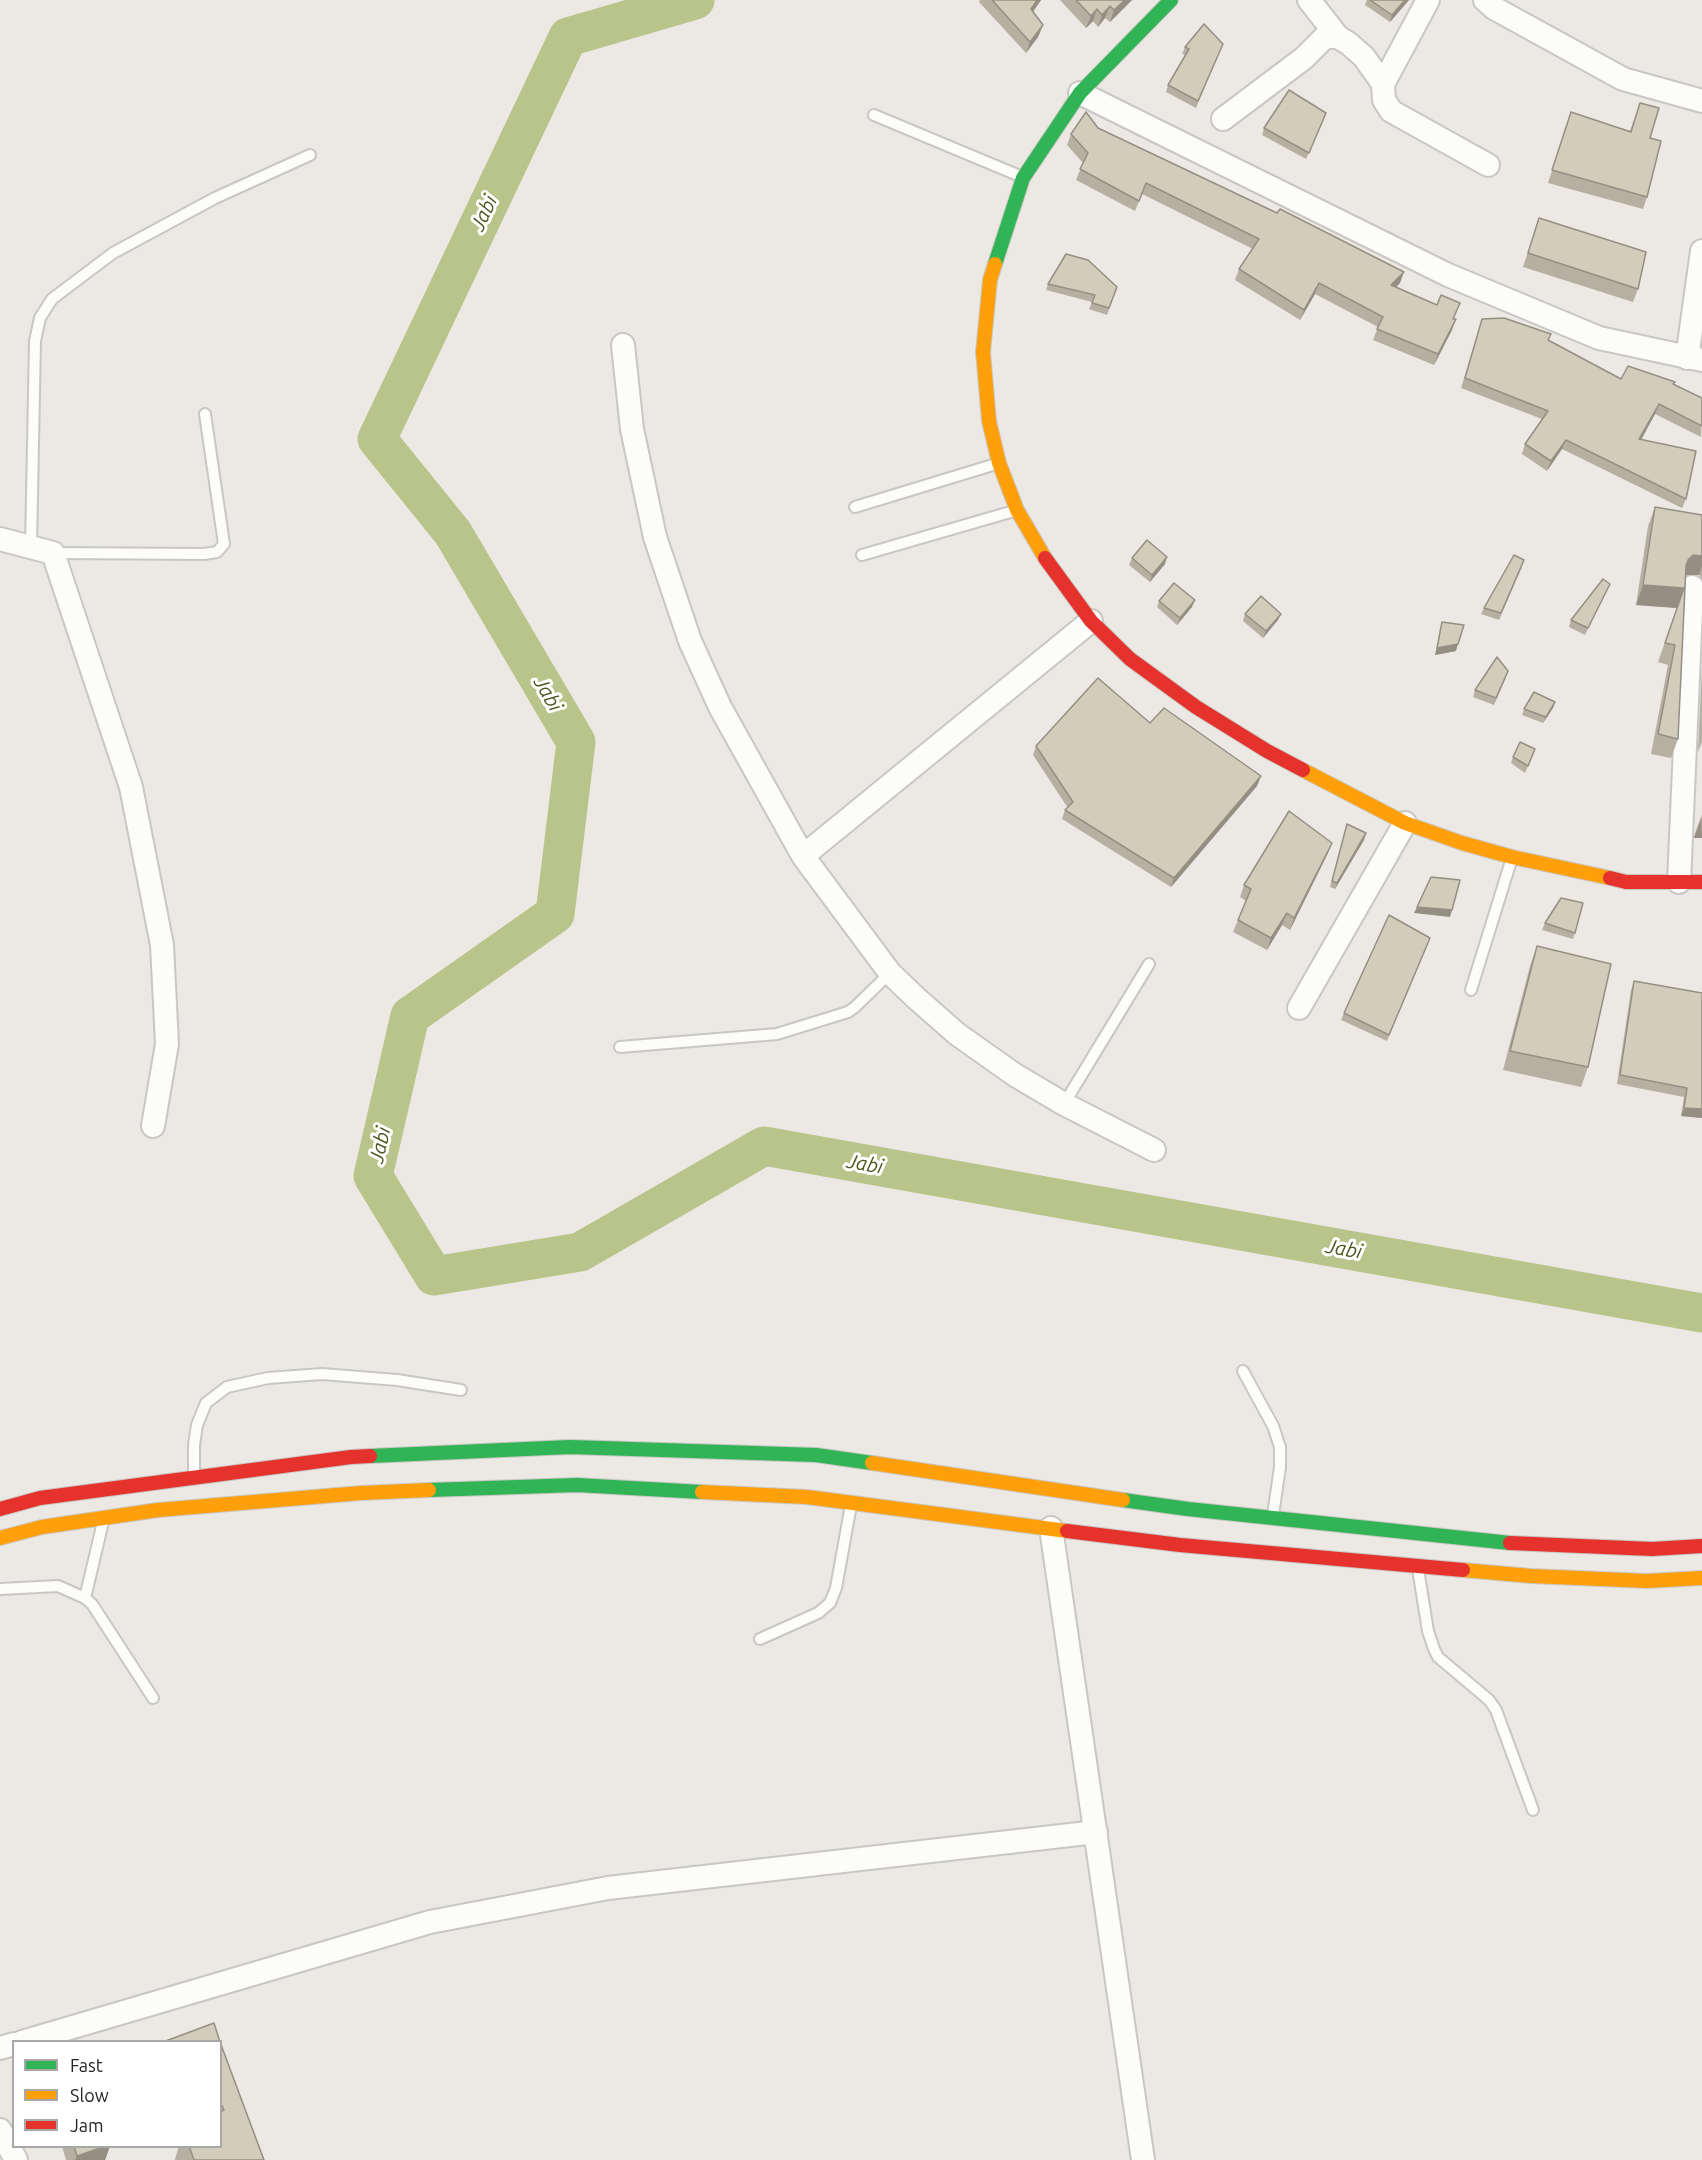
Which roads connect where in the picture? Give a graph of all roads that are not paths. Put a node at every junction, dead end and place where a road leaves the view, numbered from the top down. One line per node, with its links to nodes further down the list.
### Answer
1 (1171, 0): 7 (main road)
2 (1309, 0): 5 (street)
3 (1428, 0): 6 (street)
4 (1485, 0): 8 (street)
5 (1338, 37): 6 (street); 10 (street)
6 (1383, 84): 12 (street)
7 (1080, 93): 13 (main road); 16 (street)
8 (1702, 101)
9 (874, 114): 13 (lane)
10 (1223, 119)
11 (310, 155): 22 (lane)
12 (1488, 165)
13 (1023, 178): 18 (main road)
14 (1702, 251): 16 (street)
15 (624, 345): 28 (street)
16 (1695, 359)
17 (205, 414): 23 (lane)
18 (999, 463): 19 (lane); 20 (main road)
19 (855, 507)
20 (1017, 510): 24 (lane); 26 (main road)
21 (0, 539): 22 (street)
22 (31, 548): 23 (street)
23 (53, 553): 38 (street)
24 (862, 555)
25 (1692, 587): 30 (street)
26 (1091, 621): 27 (main road); 28 (street)
27 (1405, 823): 29 (main road); 35 (street)
28 (803, 856): 33 (street)
29 (1512, 857): 30 (main road); 34 (lane)
30 (1678, 882): 31 (main road)
31 (1702, 882)
32 (1149, 964): 37 (lane)
33 (890, 972): 36 (lane); 37 (street)
34 (1471, 990)
35 (1299, 1008)
36 (620, 1047)
37 (1064, 1104): 39 (street)
38 (153, 1126)
39 (1154, 1150)
40 (1243, 1371): 46 (lane)
41 (460, 1390): 42 (lane)
42 (194, 1478): 44 (main road); 46 (main road)
43 (851, 1503): 44 (main road); 47 (main road); 54 (lane)
44 (111, 1506): 45 (main road); 48 (main road); 53 (lane)
45 (0, 1509)
46 (1273, 1518): 49 (main road)
47 (1051, 1528): 50 (main road); 57 (street)
48 (0, 1539)
49 (1702, 1546)
50 (1417, 1566): 51 (main road); 56 (lane)
51 (1702, 1578)
52 (0, 1589): 53 (lane)
53 (85, 1598): 55 (lane)
54 (760, 1639)
55 (153, 1698)
56 (1533, 1810)
57 (1096, 1832): 58 (street); 61 (street)
58 (29, 2040)
59 (0, 2130): 60 (street)
60 (16, 2160)
61 (1143, 2160)

